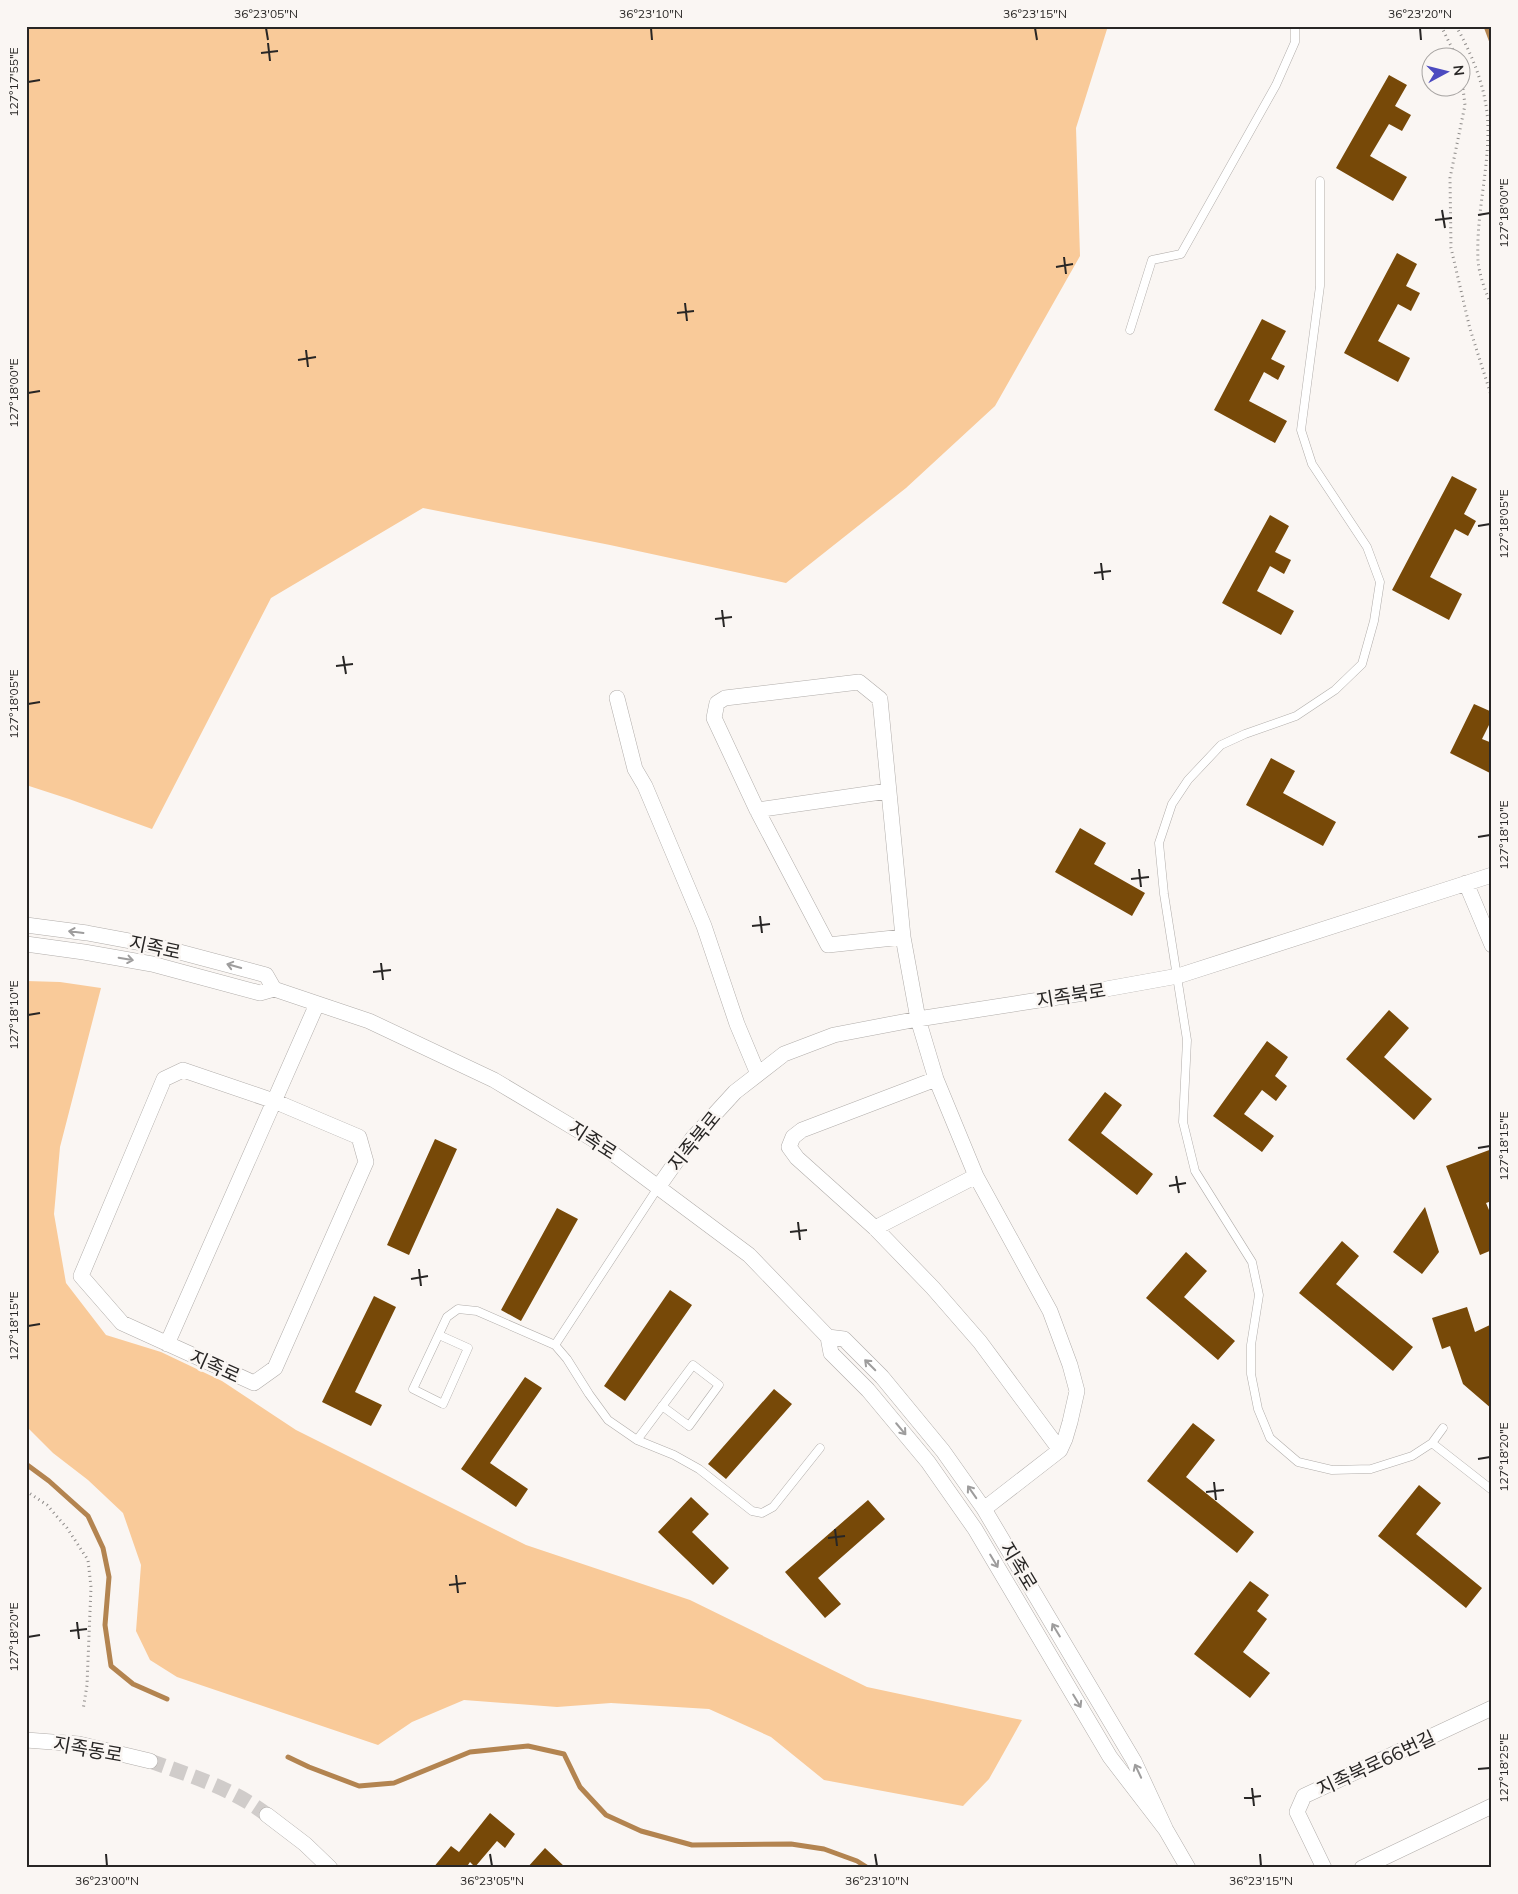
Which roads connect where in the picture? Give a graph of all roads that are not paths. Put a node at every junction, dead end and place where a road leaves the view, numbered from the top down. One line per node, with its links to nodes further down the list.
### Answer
1 (1295, 26): 3 (lane)
2 (1320, 181): 13 (lane)
3 (1130, 330)
4 (616, 698): 17 (street)
5 (888, 791): 6 (street); 6 (street); 10 (street)
6 (757, 810): 10 (street)
7 (1492, 875): 8 (street, 지족북로)
8 (1466, 883): 12 (street); 13 (street, 지족북로)
9 (26, 925): 14 (street, 지족로, one-way to 9)
10 (903, 937): 16 (street)
11 (26, 944): 14 (street, 지족로, one-way to 14)
12 (1492, 945)
13 (1178, 976): 16 (street, 지족북로); 30 (lane)
14 (274, 989): 15 (street, 지족로)
15 (317, 1004): 19 (street, 지족로); 21 (street, 지족로)
16 (918, 1019): 17 (street, 지족북로); 18 (street)
17 (758, 1074): 21 (street, 지족북로)
18 (936, 1079): 20 (street); 22 (street)
19 (274, 1101): 25 (street, 지족로); 25 (street, 지족로); 25 (street, 지족로)
20 (976, 1176): 22 (street); 32 (street)
21 (659, 1186): 24 (street, 지족로); 26 (lane)
22 (875, 1228): 32 (street)
23 (439, 1335): 23 (lane); 26 (lane)
24 (828, 1337): 34 (street, 지족로, one-way to 24); 40 (street, 지족로, one-way to 40)
25 (167, 1344)
26 (555, 1345): 29 (lane)
27 (662, 1406): 27 (lane); 29 (lane)
28 (1443, 1428): 30 (lane)
29 (637, 1440): 31 (lane)
30 (1432, 1443): 33 (lane)
31 (820, 1448)
32 (1060, 1450): 34 (street)
33 (1492, 1490)
34 (984, 1509): 40 (street, 지족로, one-way to 34)
35 (1492, 1708): 43 (street, 지족북로66번길)
36 (26, 1740): 37 (street, 지족동로)
37 (150, 1761)
38 (1492, 1806): 44 (street)
39 (267, 1815): 41 (street)
40 (1166, 1830): 42 (street, 지족로)
41 (330, 1868)
42 (1188, 1868)
43 (1324, 1868)
44 (1362, 1868)

